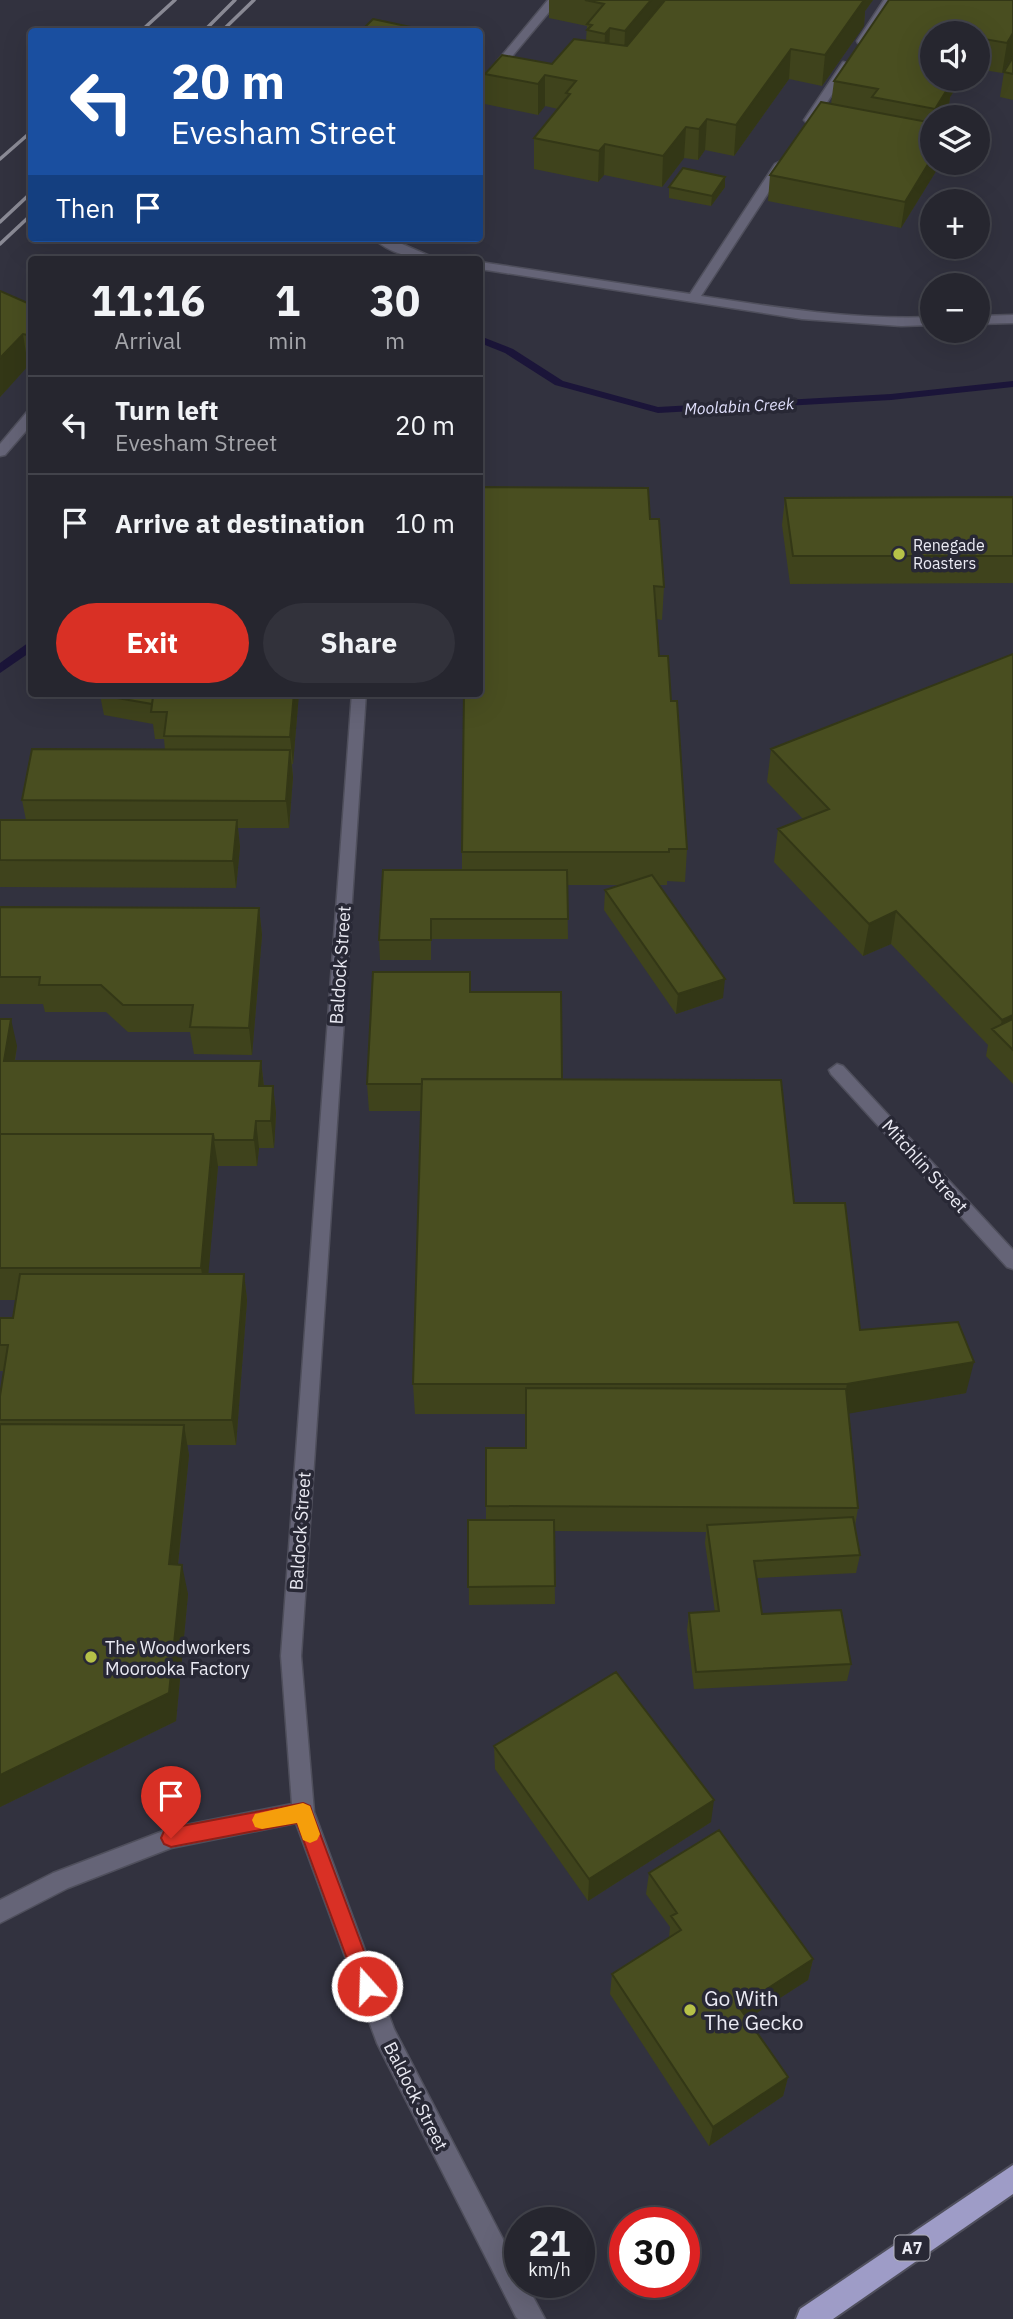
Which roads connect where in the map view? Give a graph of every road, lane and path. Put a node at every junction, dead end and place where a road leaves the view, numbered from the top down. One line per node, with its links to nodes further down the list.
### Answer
1 (554, 0): 5 (street)
2 (889, 0): 3 (street)
3 (859, 46)
4 (851, 57): 6 (street)
5 (483, 85)
6 (806, 126)
7 (791, 149): 11 (street)
8 (386, 242): 9 (street)
9 (421, 256)
10 (483, 266): 11 (street)
11 (693, 299): 14 (street)
12 (1013, 319): 13 (street)
13 (990, 320)
14 (920, 321)
15 (28, 420): 16 (street)
16 (0, 452)
17 (359, 697): 20 (street, Baldock Street)
18 (837, 1070): 19 (street, Mitchlin Street)
19 (1013, 1262)
20 (303, 1812): 21 (street); 23 (street, Baldock Street)
21 (0, 1912)
22 (1013, 2178): 24 (highway, A7)
23 (533, 2319)
24 (810, 2319)

